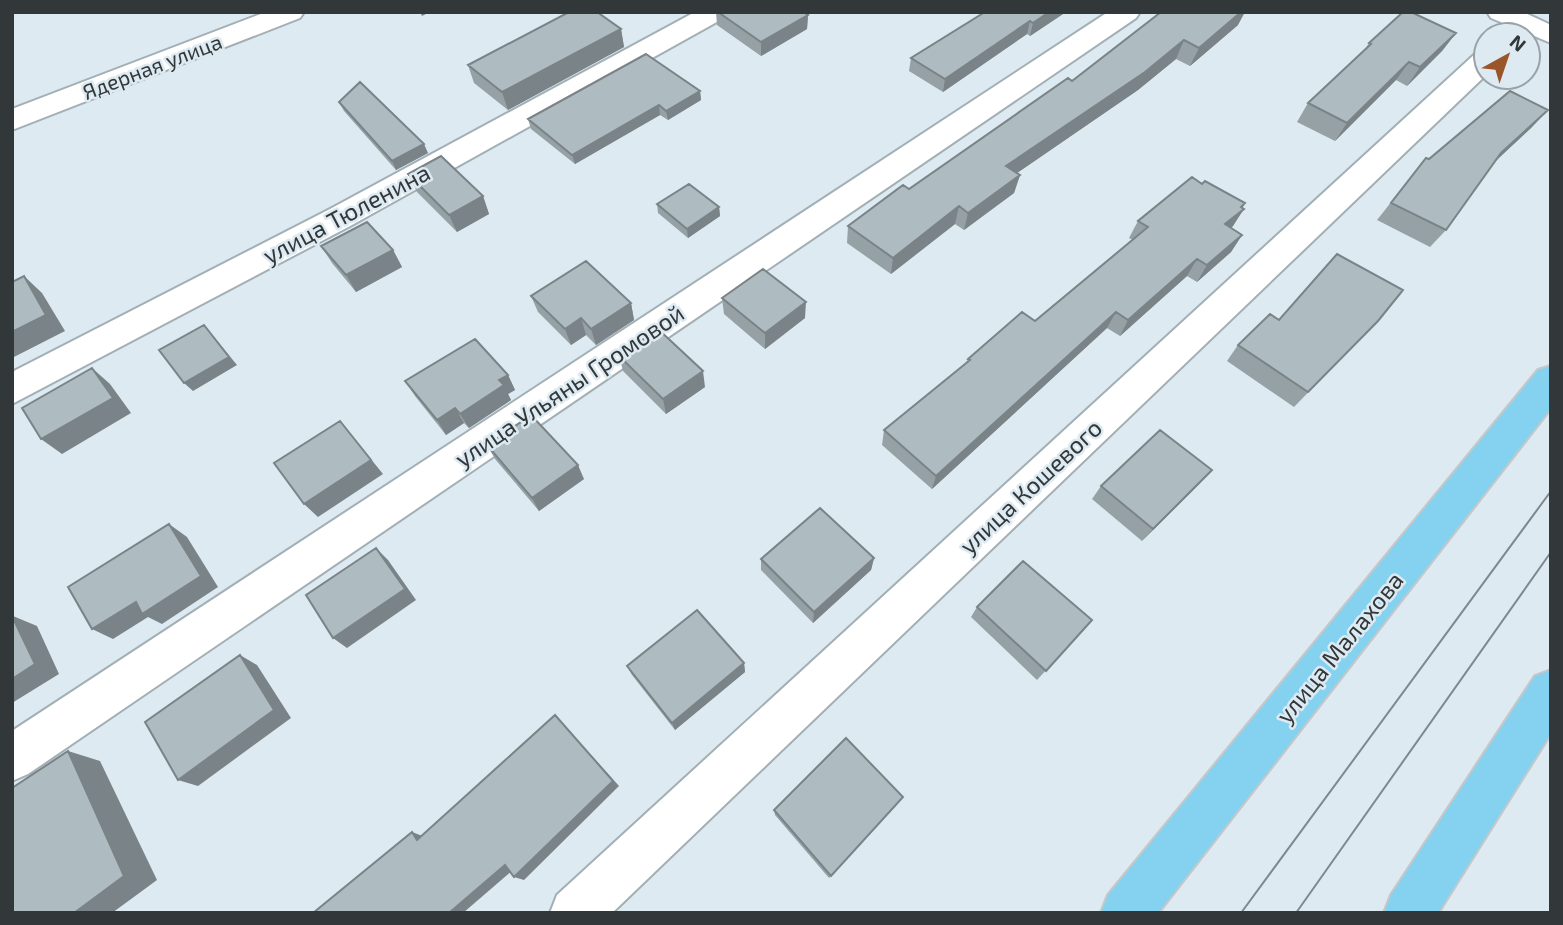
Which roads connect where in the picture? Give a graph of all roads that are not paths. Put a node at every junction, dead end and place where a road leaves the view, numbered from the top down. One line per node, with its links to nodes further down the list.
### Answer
1 (292, 12): 5 (street, Ядерная улица)
2 (715, 12): 7 (street, улица Тюленина)
3 (1126, 12): 9 (street, улица Ульяны Громовой)
4 (1472, 72): 10 (street, улица Кошевого)
5 (12, 120)
6 (1551, 381): 11 (main road, улица Малахова)
7 (12, 390)
8 (1551, 692): 12 (main road)
9 (12, 758)
10 (575, 913)
11 (1126, 913)
12 (1409, 913)

